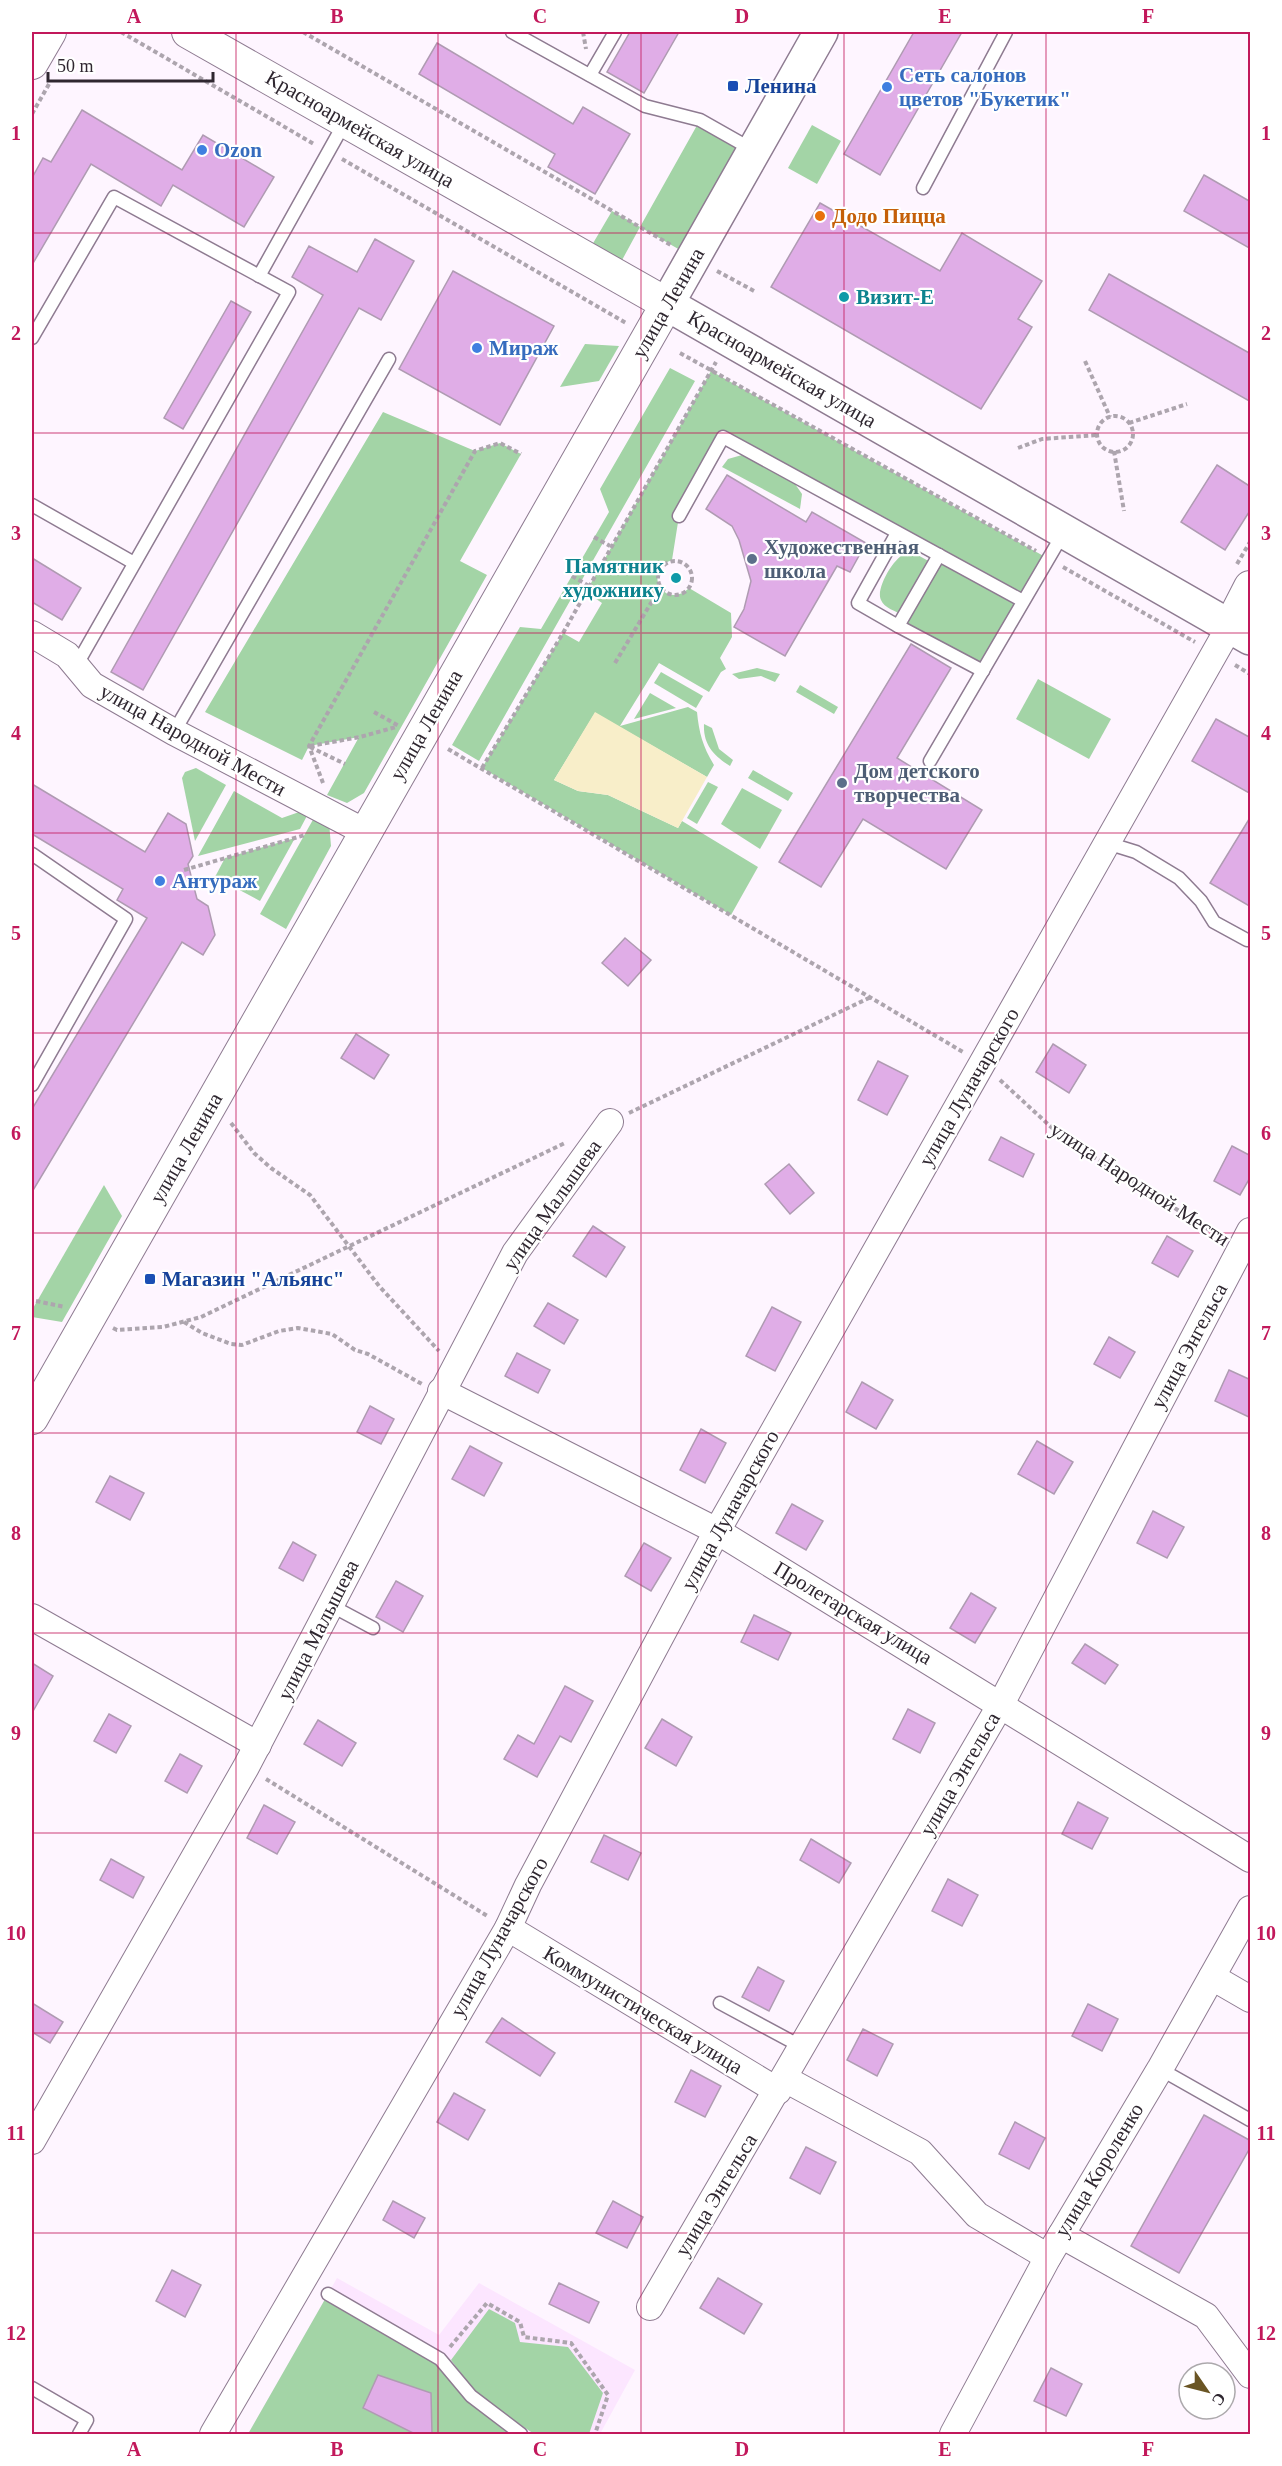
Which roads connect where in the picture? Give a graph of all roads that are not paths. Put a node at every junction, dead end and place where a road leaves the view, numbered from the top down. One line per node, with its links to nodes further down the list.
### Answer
1 (50, 32): 7 (street)
2 (188, 32): 9 (street, Красноармейская улица)
3 (512, 32): 8 (lane)
4 (615, 32): 8 (lane)
5 (822, 32): 10 (main road, улица Ленина)
6 (1006, 32): 11 (lane)
7 (32, 63)
8 (590, 75): 10 (lane)
9 (345, 121): 12 (lane); 13 (street, Красноармейская улица)
10 (754, 150): 13 (main road, улица Ленина)
11 (923, 188)
12 (260, 276): 14 (lane); 21 (lane)
13 (668, 304): 19 (main road, Красноармейская улица); 31 (street, улица Ленина)
14 (32, 338)
15 (389, 359): 29 (lane)
16 (32, 505): 21 (lane)
17 (680, 516): 18 (lane)
18 (897, 533): 20 (lane); 24 (lane)
19 (1057, 545): 23 (lane); 26 (main road, Красноармейская улица)
20 (939, 555): 23 (lane); 24 (lane)
21 (134, 563): 27 (lane)
22 (1241, 580): 26 (street, улица Луначарского)
23 (1023, 602): 28 (lane)
24 (898, 626): 28 (lane)
25 (32, 634): 27 (street, улица Народной Мести)
26 (1232, 639): 32 (street, улица Луначарского)
27 (76, 666): 29 (street, улица Народной Мести)
28 (983, 671): 30 (lane)
29 (174, 732): 31 (street, улица Народной Мести)
30 (930, 761)
31 (365, 832): 39 (street, улица Ленина)
32 (1107, 843): 34 (lane); 40 (street, улица Луначарского)
33 (32, 855): 35 (lane)
34 (1247, 940)
35 (32, 1085)
36 (610, 1122): 38 (street, улица Малышева)
37 (1245, 1241): 44 (street, улица Энгельса)
38 (441, 1391): 40 (street, Пролетарская улица); 41 (street, улица Малышева)
39 (33, 1411)
40 (717, 1531): 44 (street, Пролетарская улица); 48 (street, улица Луначарского)
41 (330, 1605): 43 (lane); 45 (street, улица Малышева)
42 (32, 1617): 45 (street)
43 (373, 1628)
44 (1001, 1704): 46 (street, Пролетарская улица); 52 (street, улица Энгельса)
45 (252, 1756): 56 (street, улица Малышева)
46 (1251, 1859)
47 (1251, 1909): 49 (street, улица Короленко)
48 (508, 1928): 54 (street, Коммунистическая улица); 64 (street, улица Луначарского)
49 (1212, 1977): 50 (street); 53 (street, улица Короленко)
50 (1251, 1999)
51 (720, 2003): 52 (lane)
52 (802, 2047): 54 (street, улица Энгельса)
53 (1160, 2069): 55 (lane); 57 (street, улица Короленко)
54 (781, 2085): 58 (street, Коммунистическая улица); 60 (street, улица Энгельса)
55 (1251, 2120)
56 (32, 2141)
57 (1061, 2235): 58 (street, улица Короленко); 61 (street)
58 (1048, 2257): 66 (street, улица Короленко)
59 (328, 2294): 65 (lane)
60 (651, 2307)
61 (1251, 2375)
62 (32, 2388): 63 (lane)
63 (79, 2434)
64 (213, 2434)
65 (521, 2434)
66 (953, 2434)

